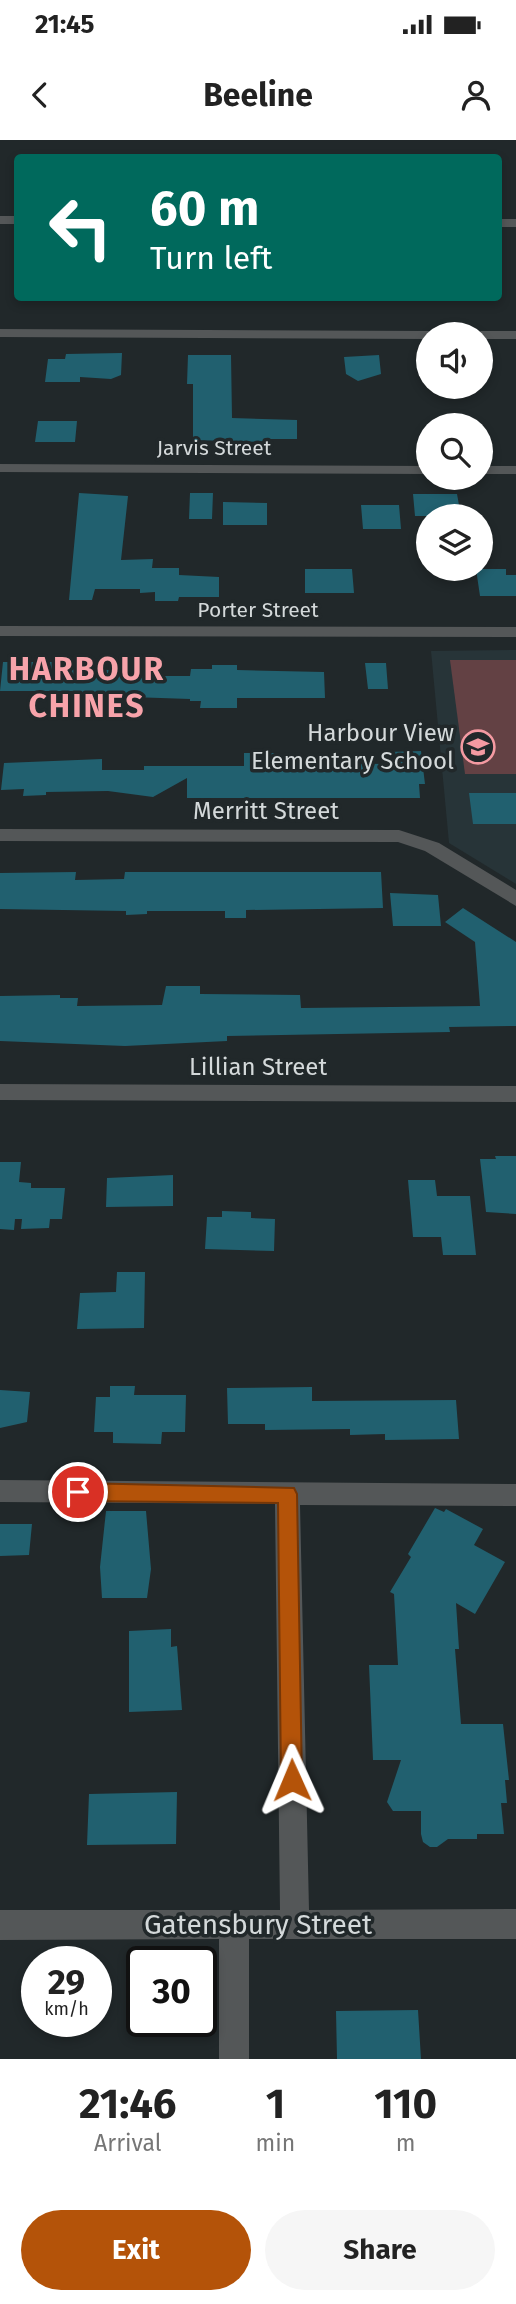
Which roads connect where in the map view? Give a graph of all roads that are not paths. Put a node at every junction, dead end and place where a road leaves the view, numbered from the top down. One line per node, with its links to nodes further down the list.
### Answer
1 (0, 333): 2 (street)
2 (416, 335)
3 (493, 335): 4 (street)
4 (516, 335)
5 (0, 468): 6 (street, Jarvis Street)
6 (416, 470)
7 (493, 470): 8 (street)
8 (516, 470)
9 (0, 631): 10 (street, Porter Street)
10 (516, 632)
11 (0, 835): 12 (street, Merritt Street)
12 (516, 899)
13 (0, 1092): 14 (street, Lillian Street)
14 (516, 1094)
15 (0, 1491): 16 (street)
16 (287, 1494): 17 (street); 18 (street)
17 (516, 1495)
18 (295, 1923): 19 (street, Gatensbury Street); 20 (street, Gatensbury Street)
19 (234, 1924): 21 (street, Gatensbury Street); 22 (street)
20 (516, 1924)
21 (0, 1925)
22 (234, 2059)

